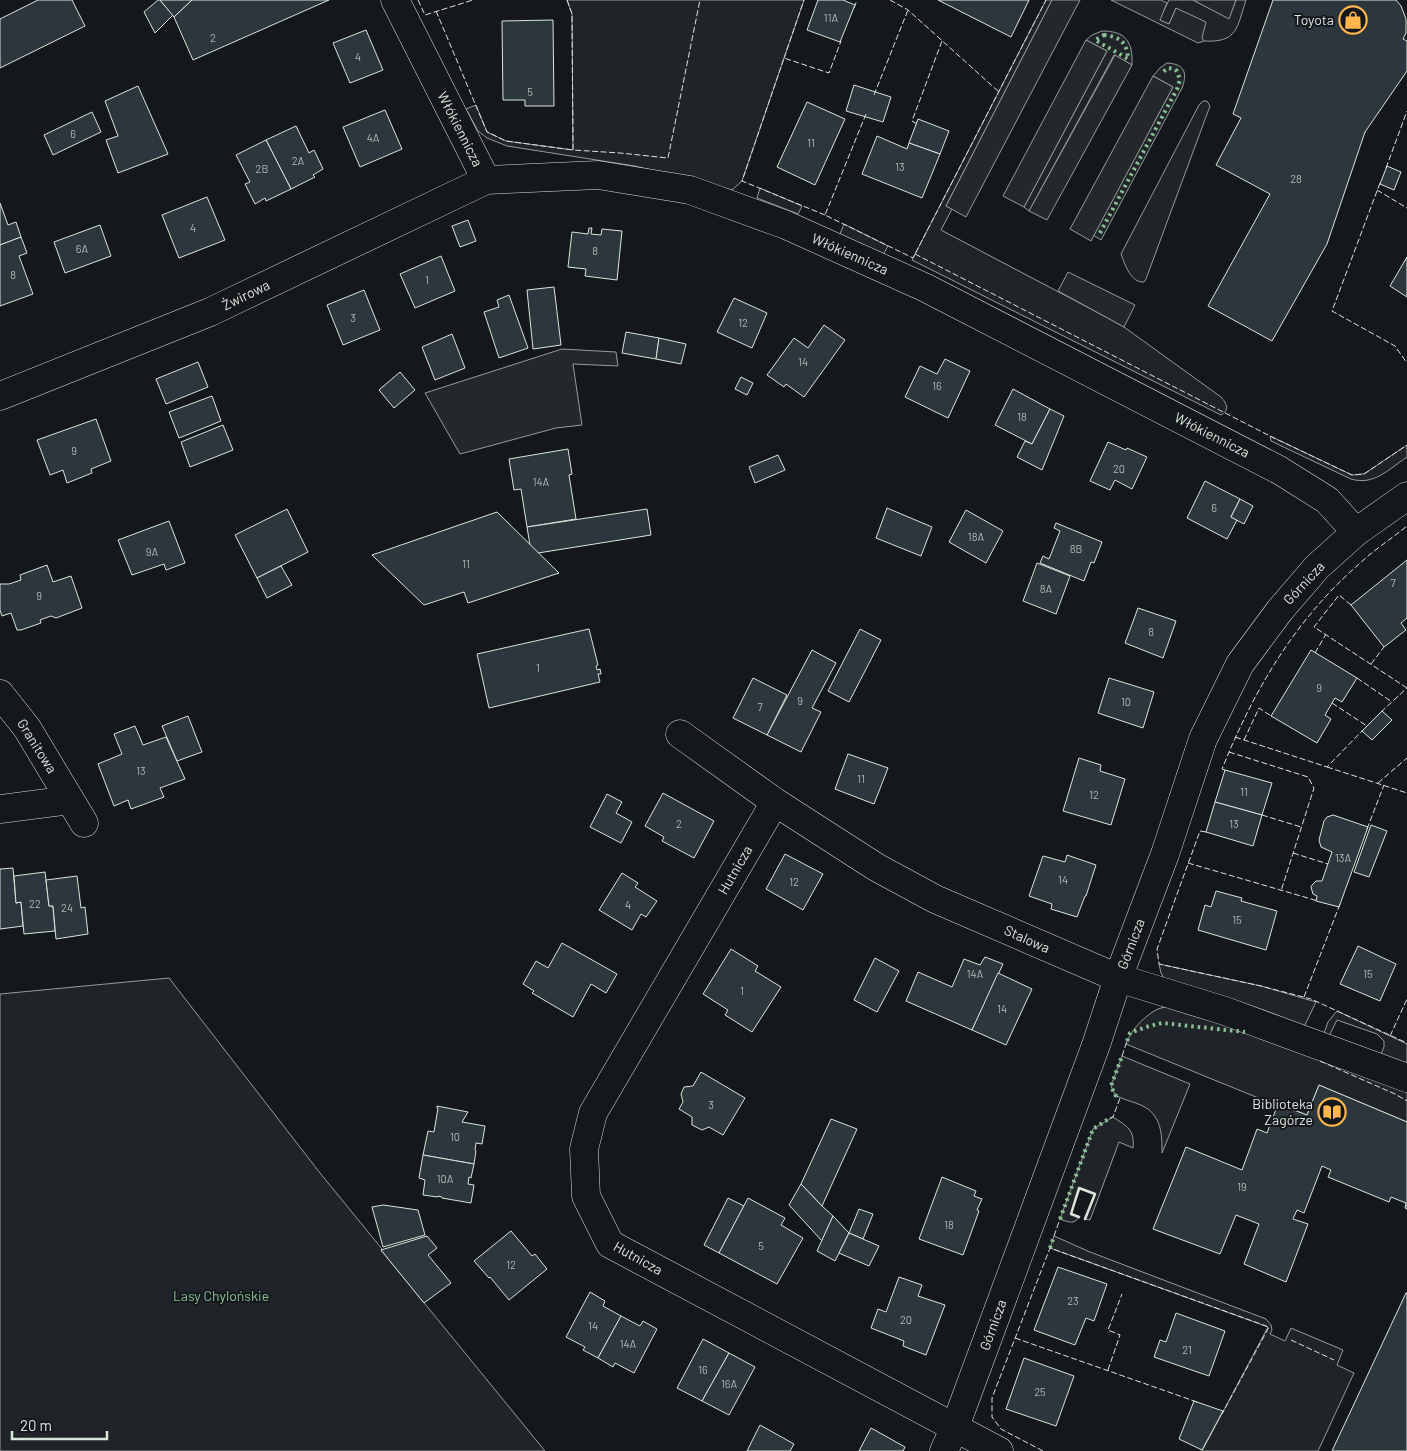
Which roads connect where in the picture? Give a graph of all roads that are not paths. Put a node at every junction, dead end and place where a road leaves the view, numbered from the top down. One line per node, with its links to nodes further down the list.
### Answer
1 (395, 0): 2 (street, Włókiennicza)
2 (486, 180): 3 (street, Żwirowa); 5 (street, Włókiennicza)
3 (0, 396)
4 (1407, 496): 5 (street, Górnicza)
5 (1356, 532): 10 (street, Górnicza)
6 (0, 694): 9 (street, Granitowa)
7 (680, 734): 8 (street, Stalowa)
8 (775, 802): 10 (street, Stalowa); 12 (street, Hutnicza)
9 (0, 809)
10 (1118, 978): 11 (street, Stalowa); 12 (street, Górnicza)
11 (1407, 1078)
12 (950, 1439): 13 (street, Hutnicza)
13 (999, 1451)

